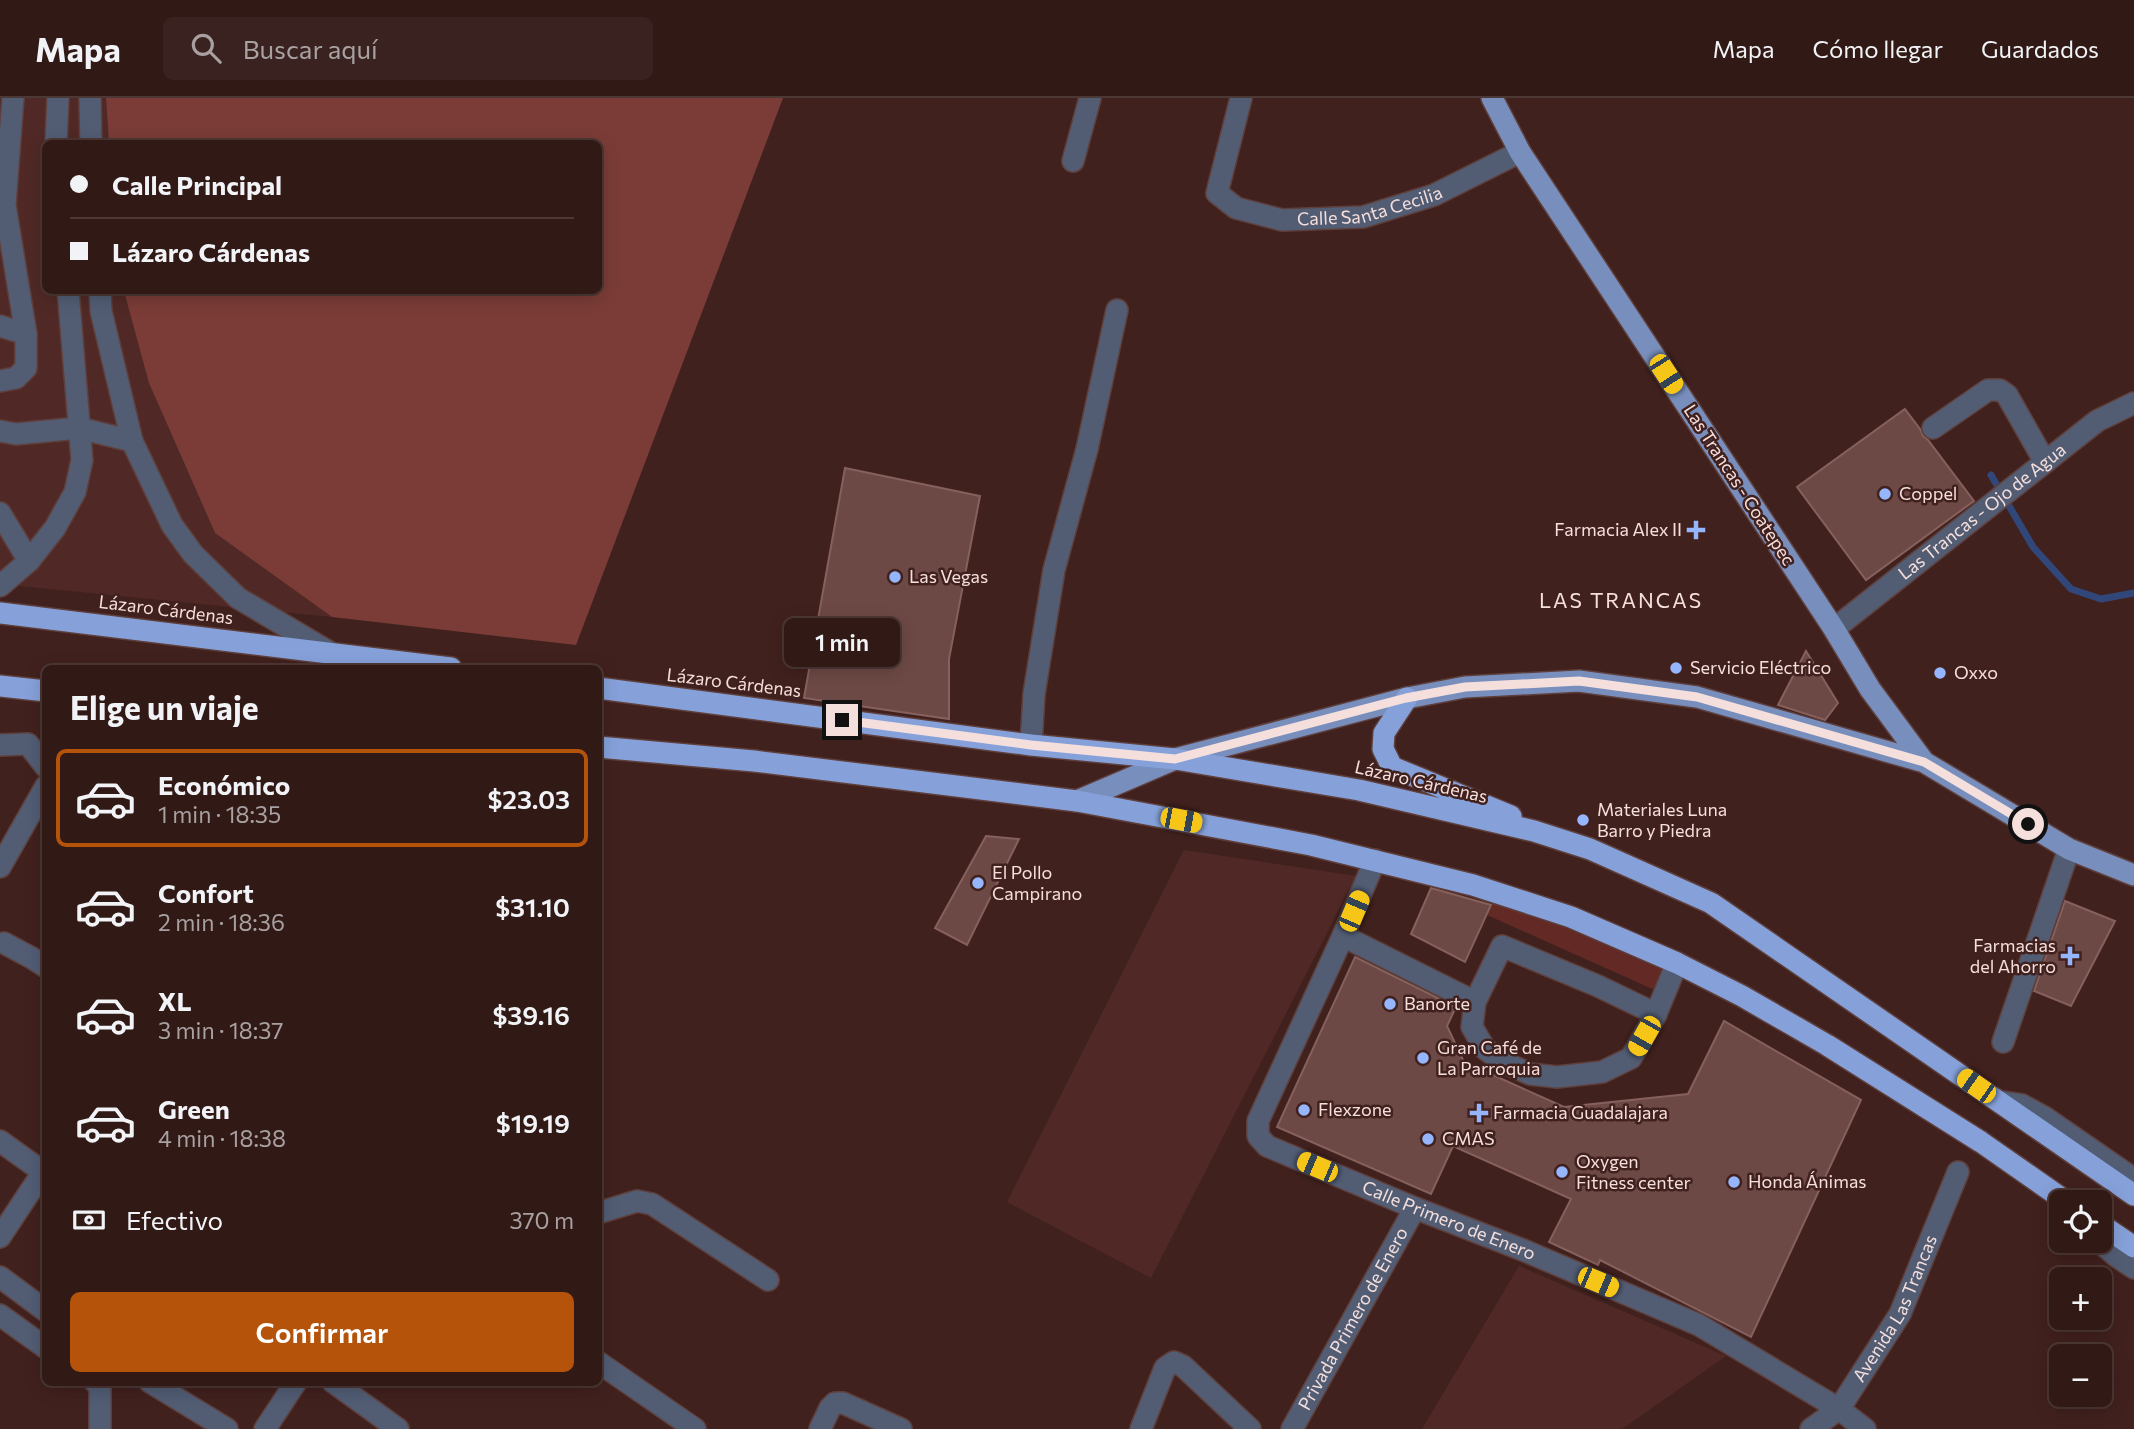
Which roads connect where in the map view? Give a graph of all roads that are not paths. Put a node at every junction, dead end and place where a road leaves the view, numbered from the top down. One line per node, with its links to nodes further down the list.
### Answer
1 (13, 98): 10 (street)
2 (58, 98): 7 (street)
3 (90, 98): 8 (street)
4 (1090, 98): 11 (street)
5 (1241, 98): 9 (street, Calle Santa Cecilia)
6 (1493, 99): 9 (main road, Las Trancas - Coatepec)
7 (56, 140)
8 (91, 140)
9 (1520, 152): 30 (main road, Las Trancas - Coatepec)
10 (4, 155): 12 (street)
11 (1073, 161)
12 (3, 204): 13 (street)
13 (8, 273): 18 (street)
14 (68, 294): 21 (street)
15 (100, 294): 24 (street)
16 (1116, 310): 40 (street)
17 (0, 326): 18 (street)
18 (26, 334): 19 (street)
19 (0, 381)
20 (2134, 403): 25 (street, Las Trancas - Ojo de Agua)
21 (79, 428): 23 (street); 24 (street); 27 (street)
22 (1933, 428): 25 (street)
23 (0, 431)
24 (132, 441): 31 (street)
25 (2045, 462): 30 (street, Las Trancas - Ojo de Agua)
26 (0, 513): 27 (street)
27 (29, 561): 28 (street)
28 (0, 586)
29 (0, 613): 31 (highway, Lázaro Cárdenas)
30 (1834, 629): 44 (main road, Las Trancas - Coatepec)
31 (331, 653): 32 (highway, Lázaro Cárdenas)
32 (428, 665)
33 (0, 686): 34 (highway)
34 (23, 689): 36 (highway); 37 (main road)
35 (602, 689): 40 (highway, Lázaro Cárdenas)
36 (42, 691)
37 (0, 698)
38 (1406, 698): 42 (main road); 44 (main road); 47 (highway)
39 (0, 745): 43 (street)
40 (1031, 745): 42 (highway, Lázaro Cárdenas)
41 (602, 747): 46 (highway)
42 (1175, 759): 46 (main road); 47 (highway, Lázaro Cárdenas)
43 (42, 762)
44 (1924, 762): 48 (main road)
45 (42, 793): 50 (street)
46 (1076, 801): 49 (highway)
47 (1534, 831): 59 (highway, Lázaro Cárdenas)
48 (2069, 849): 51 (main road); 58 (street)
49 (1375, 860): 52 (street, Calle Primero de Enero); 54 (highway)
50 (0, 867)
51 (2134, 875)
52 (1343, 936): 56 (street); 67 (street, Calle Primero de Enero)
53 (4, 943): 55 (street)
54 (1677, 963): 57 (street); 65 (highway)
55 (42, 964)
56 (1475, 1002): 57 (street); 57 (street)
57 (1656, 1014)
58 (2003, 1042)
59 (1998, 1101): 64 (street); 66 (highway, Lázaro Cárdenas)
60 (0, 1141): 61 (street)
61 (42, 1172)
62 (1958, 1172): 84 (street, Avenida Las Trancas)
63 (42, 1176): 70 (street)
64 (2134, 1179)
65 (2050, 1190)
66 (2134, 1195)
67 (1415, 1208): 84 (street, Calle Primero de Enero); 94 (street, Privada Primero de Enero)
68 (602, 1212): 75 (street)
69 (2112, 1232): 71 (highway)
70 (0, 1237)
71 (2134, 1247)
72 (2112, 1252): 73 (street)
73 (2134, 1268)
74 (0, 1277): 76 (street)
75 (768, 1280)
76 (42, 1308)
77 (0, 1315): 78 (street)
78 (42, 1345)
79 (602, 1365): 89 (street)
80 (100, 1386): 85 (street)
81 (157, 1386): 86 (street)
82 (293, 1386): 87 (street)
83 (339, 1386): 88 (street)
84 (1839, 1409): 95 (street, Avenida Las Trancas); 96 (street, Calle Primero de Enero)
85 (100, 1429)
86 (227, 1429)
87 (265, 1429)
88 (398, 1429)
89 (695, 1429)
90 (820, 1429): 91 (street)
91 (901, 1429)
92 (1141, 1429): 93 (street)
93 (1250, 1429)
94 (1292, 1429)
95 (1811, 1429)
96 (1865, 1429)

